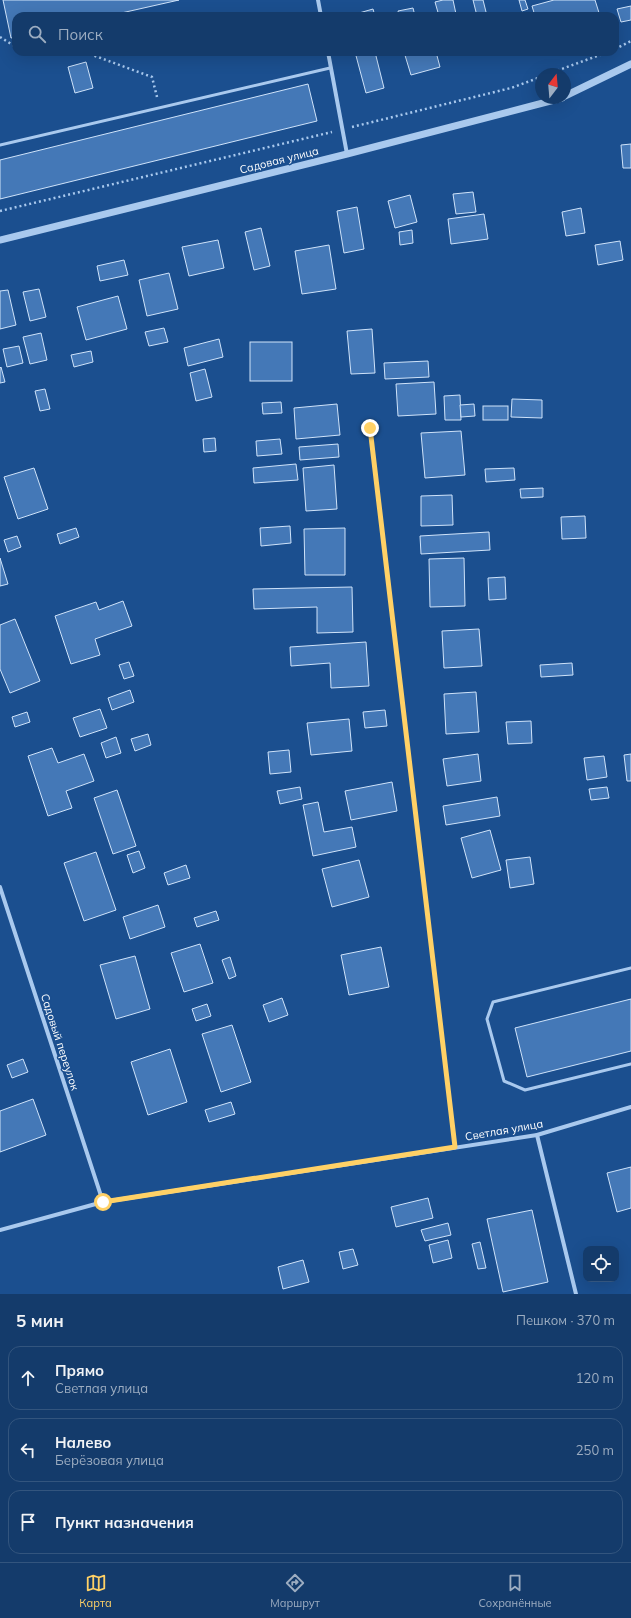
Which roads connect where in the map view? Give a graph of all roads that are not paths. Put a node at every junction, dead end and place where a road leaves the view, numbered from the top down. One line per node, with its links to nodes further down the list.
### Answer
1 (318, 0): 2 (street)
2 (320, 12)
3 (328, 56): 5 (street)
4 (631, 64): 6 (street)
5 (330, 68): 8 (lane); 9 (street)
6 (571, 93)
7 (544, 104): 9 (street, Садовая улица)
8 (0, 145)
9 (347, 154): 10 (street, Садовая улица)
10 (0, 240)
11 (370, 428): 17 (lane)
12 (0, 887): 18 (street, Садовый переулок)
13 (631, 968): 14 (lane)
14 (631, 1064)
15 (631, 1107): 16 (street, Светлая улица)
16 (537, 1135): 17 (street, Светлая улица); 20 (street)
17 (455, 1147): 18 (street, Светлая улица)
18 (103, 1202): 19 (street, Светлая улица)
19 (0, 1230)
20 (576, 1294)

